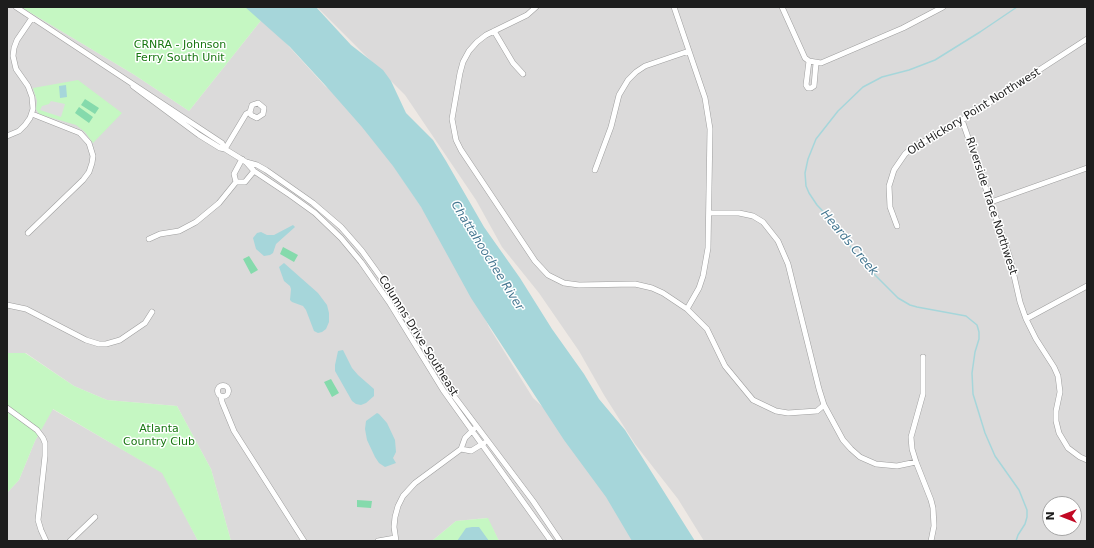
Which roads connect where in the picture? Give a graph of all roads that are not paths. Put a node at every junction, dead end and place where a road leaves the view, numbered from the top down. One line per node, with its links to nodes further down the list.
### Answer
1 (16, 7): 6 (street, Columns Drive Southeast)
2 (536, 7): 7 (street)
3 (674, 7): 9 (street)
4 (782, 7): 10 (street)
5 (943, 7): 11 (street)
6 (32, 18): 14 (street); 17 (street, Columns Drive Southeast)
7 (494, 31): 12 (street); 30 (street)
8 (1087, 39): 15 (street, Old Hickory Point Northwest)
9 (689, 51): 20 (street); 24 (street)
10 (809, 61): 11 (street); 11 (street)
11 (816, 63)
12 (523, 74)
13 (250, 112): 17 (street)
14 (32, 114): 16 (street); 26 (street)
15 (962, 120): 23 (street, Riverside Trace Northwest); 25 (street, Old Hickory Point Northwest)
16 (7, 136)
17 (226, 148): 18 (street, Columns Drive Southeast)
18 (244, 161): 21 (street, Columns Drive Southeast); 22 (street); 37 (street, Columns Drive Southeast)
19 (1087, 168): 23 (street)
20 (595, 170)
21 (254, 171): 22 (street); 38 (street, Columns Drive Southeast)
22 (236, 182): 27 (street)
23 (991, 202): 32 (street, Riverside Trace Northwest)
24 (708, 213): 30 (street); 35 (street)
25 (897, 226)
26 (28, 233)
27 (149, 239)
28 (1087, 286): 32 (street)
29 (7, 305): 31 (street)
30 (687, 309): 35 (street)
31 (152, 312)
32 (1026, 320): 42 (street, Riverside Trace Northwest)
33 (923, 357): 43 (street)
34 (222, 397): 48 (street)
35 (824, 405): 43 (street)
36 (7, 408): 46 (street)
37 (477, 427): 38 (street); 39 (street, Columns Drive Southeast)
38 (472, 431): 40 (street, Columns Drive Southeast); 41 (street)
39 (487, 440): 40 (street); 51 (street, Columns Drive Southeast)
40 (482, 444): 41 (street); 50 (street, Columns Drive Southeast)
41 (461, 449): 45 (street)
42 (1087, 460)
43 (916, 462): 52 (street)
44 (95, 516): 47 (street)
45 (396, 539): 49 (street)
46 (46, 541)
47 (70, 541)
48 (304, 541)
49 (378, 541)
50 (551, 541)
51 (560, 541)
52 (932, 541)

